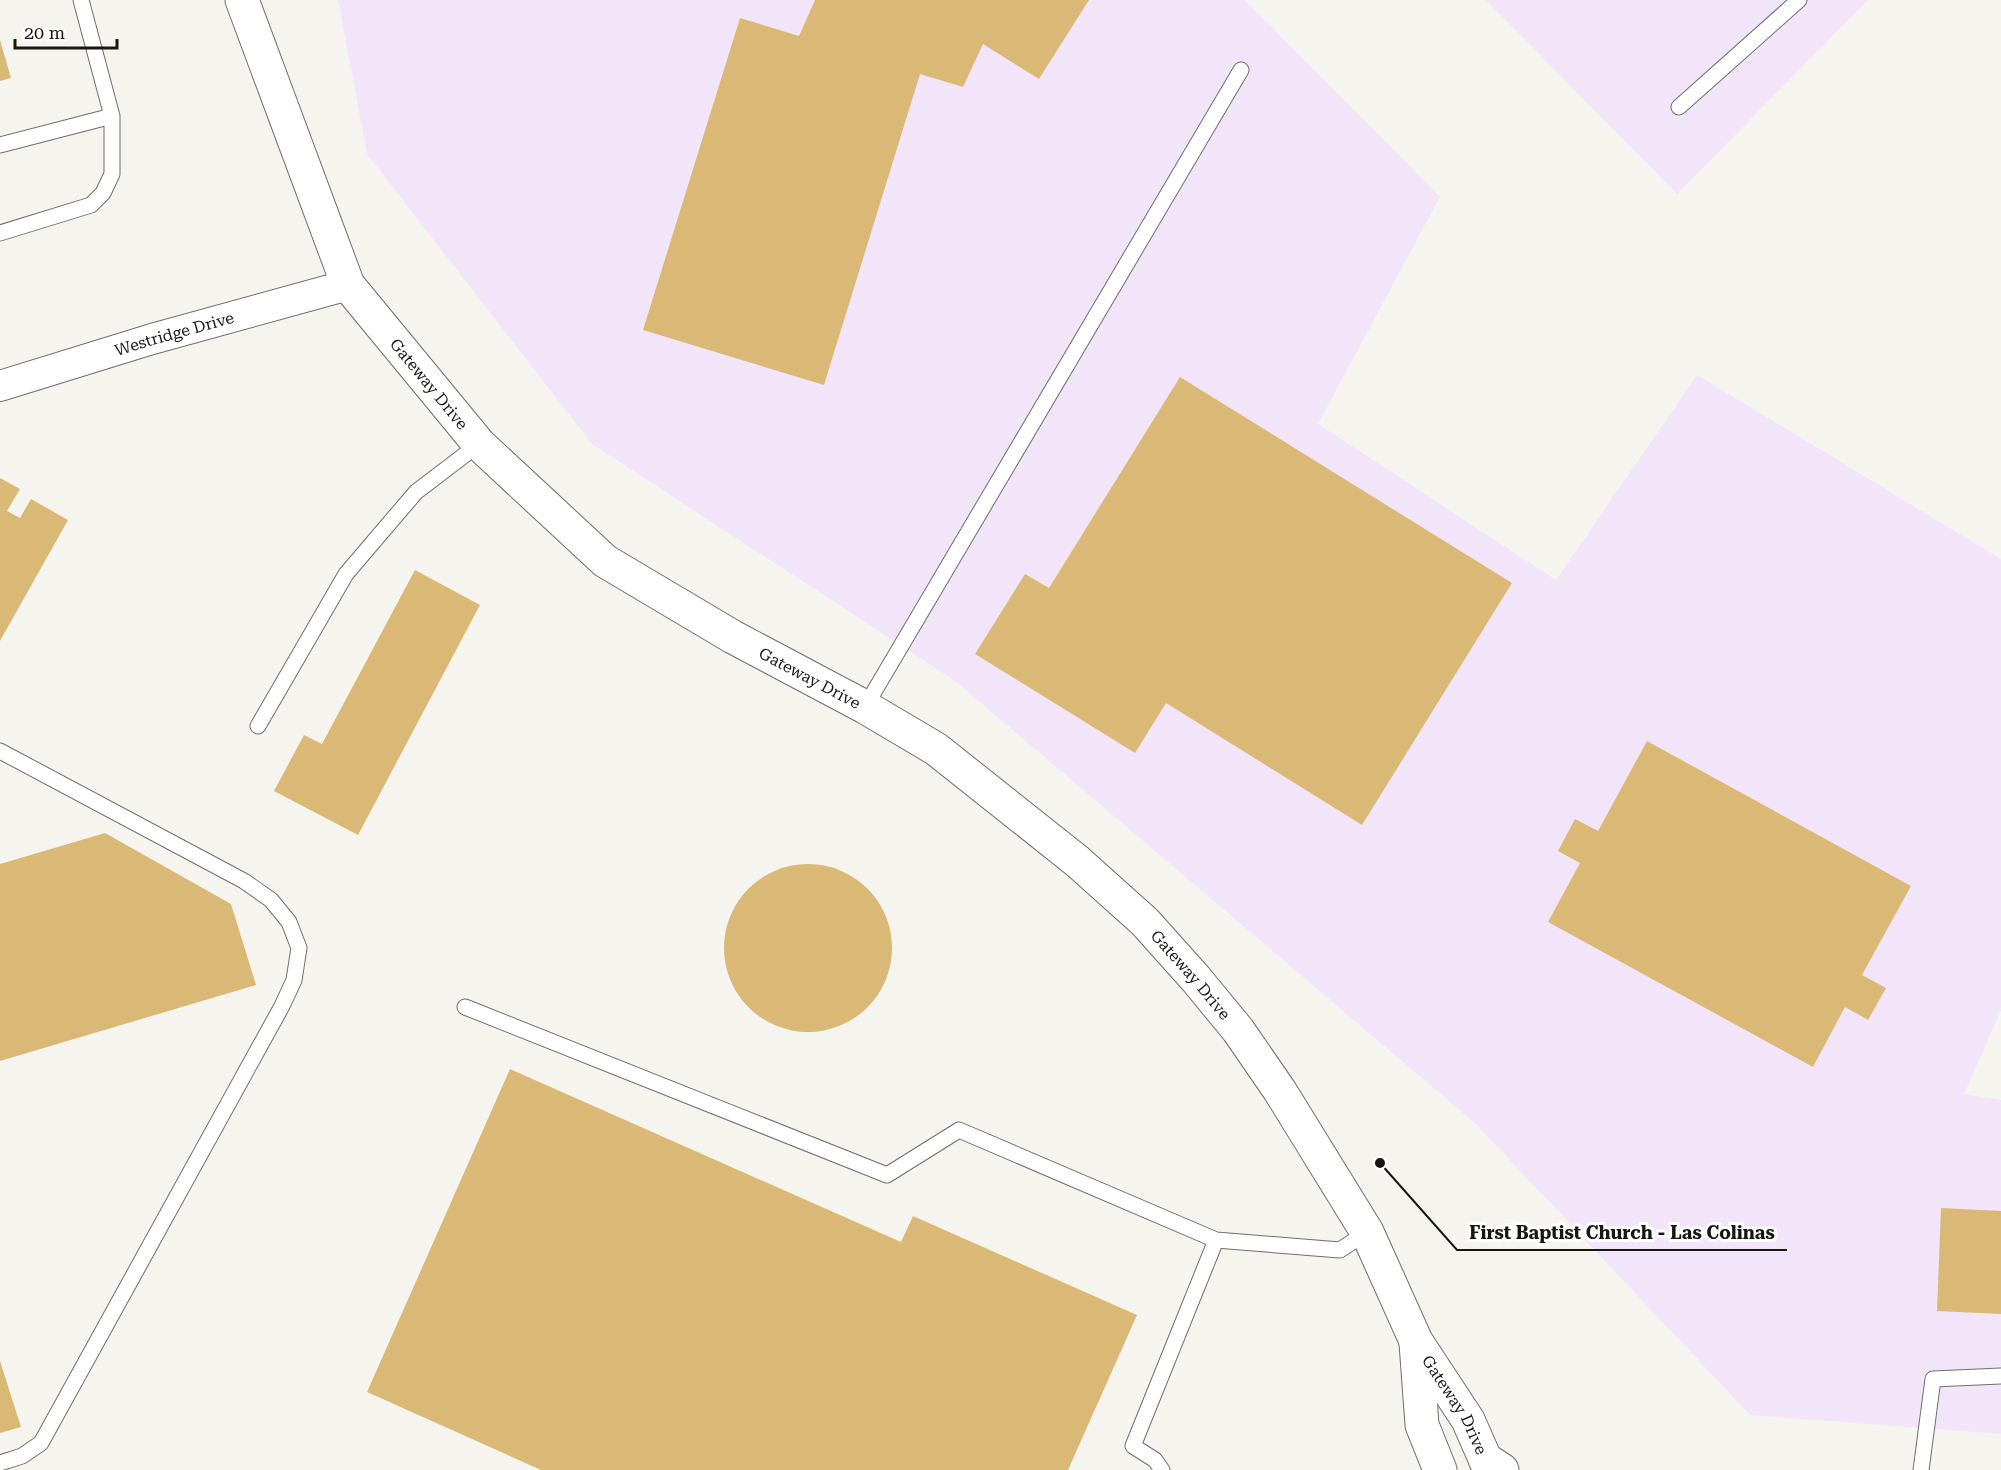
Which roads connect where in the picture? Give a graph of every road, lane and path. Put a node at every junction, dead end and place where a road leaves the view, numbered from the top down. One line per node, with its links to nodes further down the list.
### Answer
1 (81, 0): 6 (lane)
2 (242, 0): 9 (street, Gateway Drive)
3 (1799, 0): 5 (lane)
4 (1241, 70): 12 (lane)
5 (1679, 107)
6 (112, 116): 7 (lane); 8 (lane)
7 (0, 145)
8 (0, 233)
9 (348, 285): 10 (street, Westridge Drive); 11 (street, Gateway Drive)
10 (0, 386)
11 (479, 444): 12 (street, Gateway Drive); 13 (lane)
12 (865, 707): 16 (street, Gateway Drive)
13 (258, 726)
14 (0, 751): 20 (lane)
15 (465, 1007): 17 (lane)
16 (1367, 1232): 17 (lane); 18 (street, Gateway Drive)
17 (1216, 1240): 22 (lane)
18 (1416, 1341): 21 (street, Gateway Drive); 23 (street, Gateway Drive)
19 (2001, 1376): 24 (lane)
20 (0, 1463)
21 (1493, 1466)
22 (1162, 1470)
23 (1440, 1470)
24 (1921, 1470)

